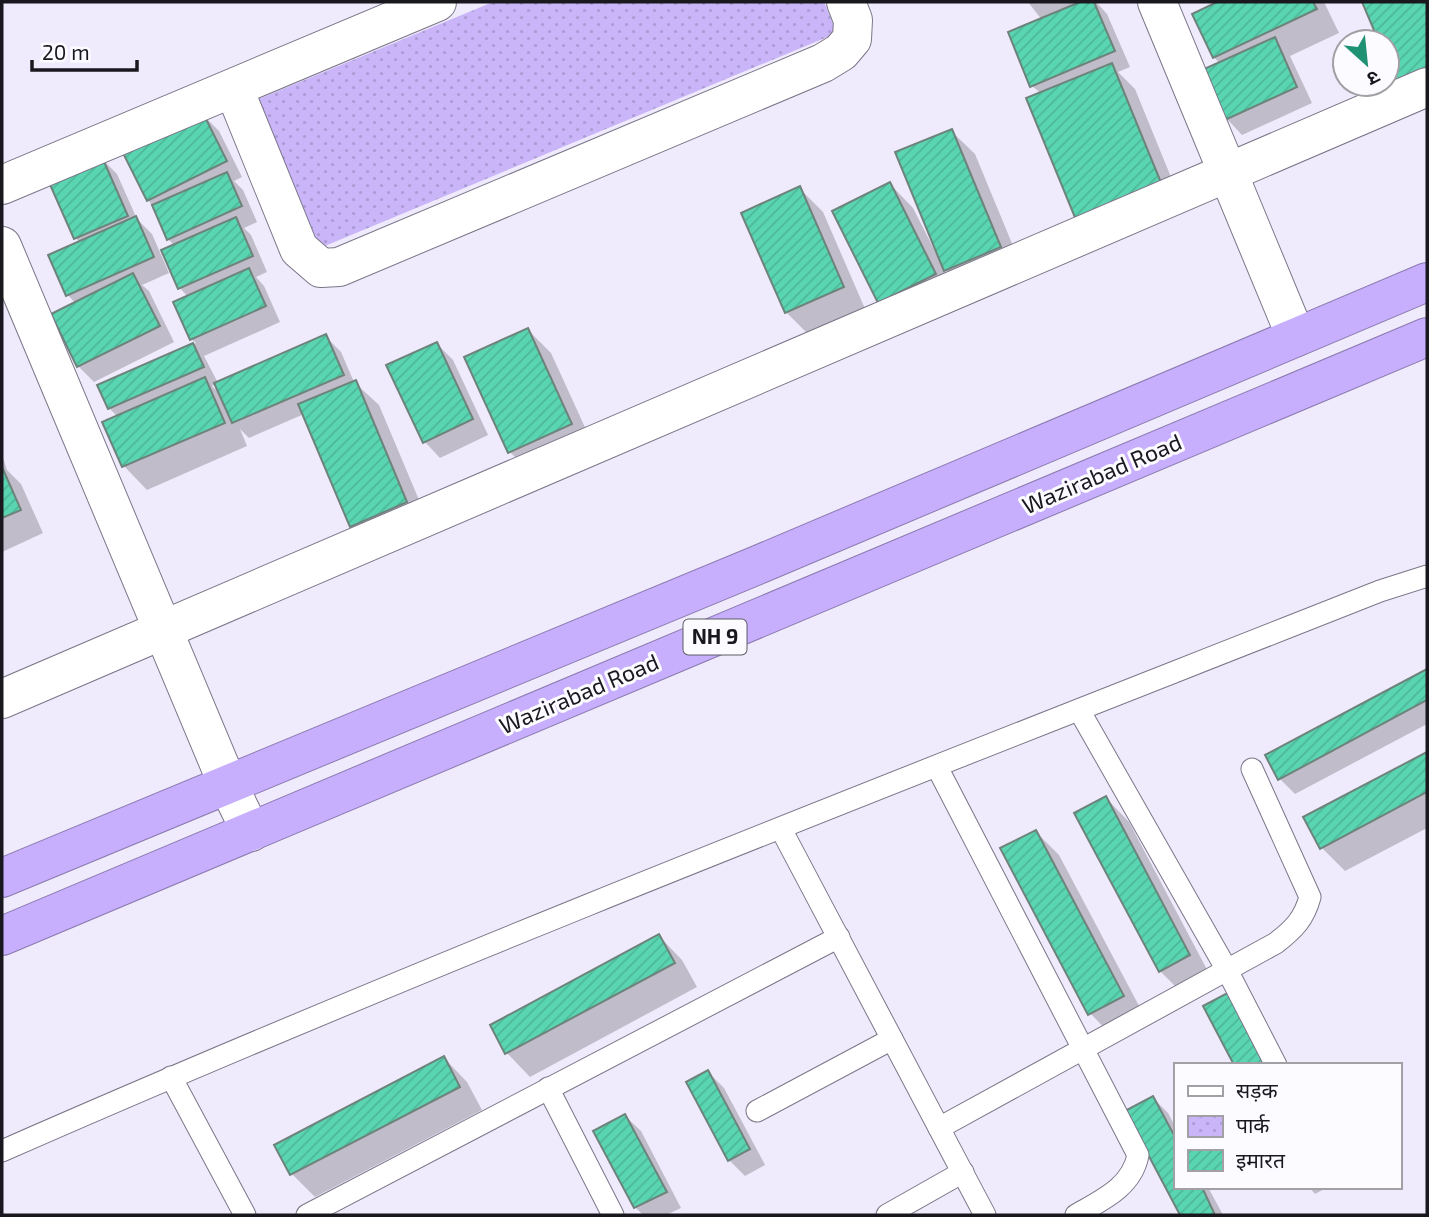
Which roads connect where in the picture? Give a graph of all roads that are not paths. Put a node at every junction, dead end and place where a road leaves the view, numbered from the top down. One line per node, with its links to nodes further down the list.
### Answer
1 (437, 2): 5 (street)
2 (846, 2): 5 (street)
3 (1157, 2): 6 (street)
4 (1427, 87): 6 (street)
5 (234, 89): 7 (street)
6 (1228, 173): 10 (street); 13 (street)
7 (2, 185)
8 (2, 246): 13 (street)
9 (1427, 282): 10 (highway, NH 9)
10 (1296, 337): 18 (highway, NH 9)
11 (1427, 337): 20 (highway, Wazirabad Road / NH 9)
12 (1427, 576): 15 (lane)
13 (162, 630): 14 (street); 18 (street)
14 (2, 699)
15 (1079, 710): 16 (lane); 24 (lane)
16 (937, 767): 19 (lane); 26 (lane)
17 (1252, 769): 24 (lane)
18 (228, 785): 20 (street); 21 (highway, NH 9)
19 (780, 829): 23 (lane); 28 (lane)
20 (251, 832): 22 (highway, Wazirabad Road / NH 9)
21 (2, 878)
22 (2, 936)
23 (839, 937): 25 (lane); 29 (lane)
24 (1227, 970): 26 (lane); 27 (lane)
25 (892, 1039): 30 (lane); 31 (lane)
26 (1083, 1049): 31 (lane); 39 (lane)
27 (1275, 1063)
28 (171, 1077): 32 (lane); 34 (lane)
29 (548, 1088): 35 (lane); 36 (lane)
30 (757, 1111)
31 (939, 1128): 33 (lane)
32 (2, 1151)
33 (963, 1172): 37 (lane); 38 (lane)
34 (245, 1215)
35 (307, 1215)
36 (613, 1215)
37 (887, 1215)
38 (985, 1215)
39 (1076, 1215)

